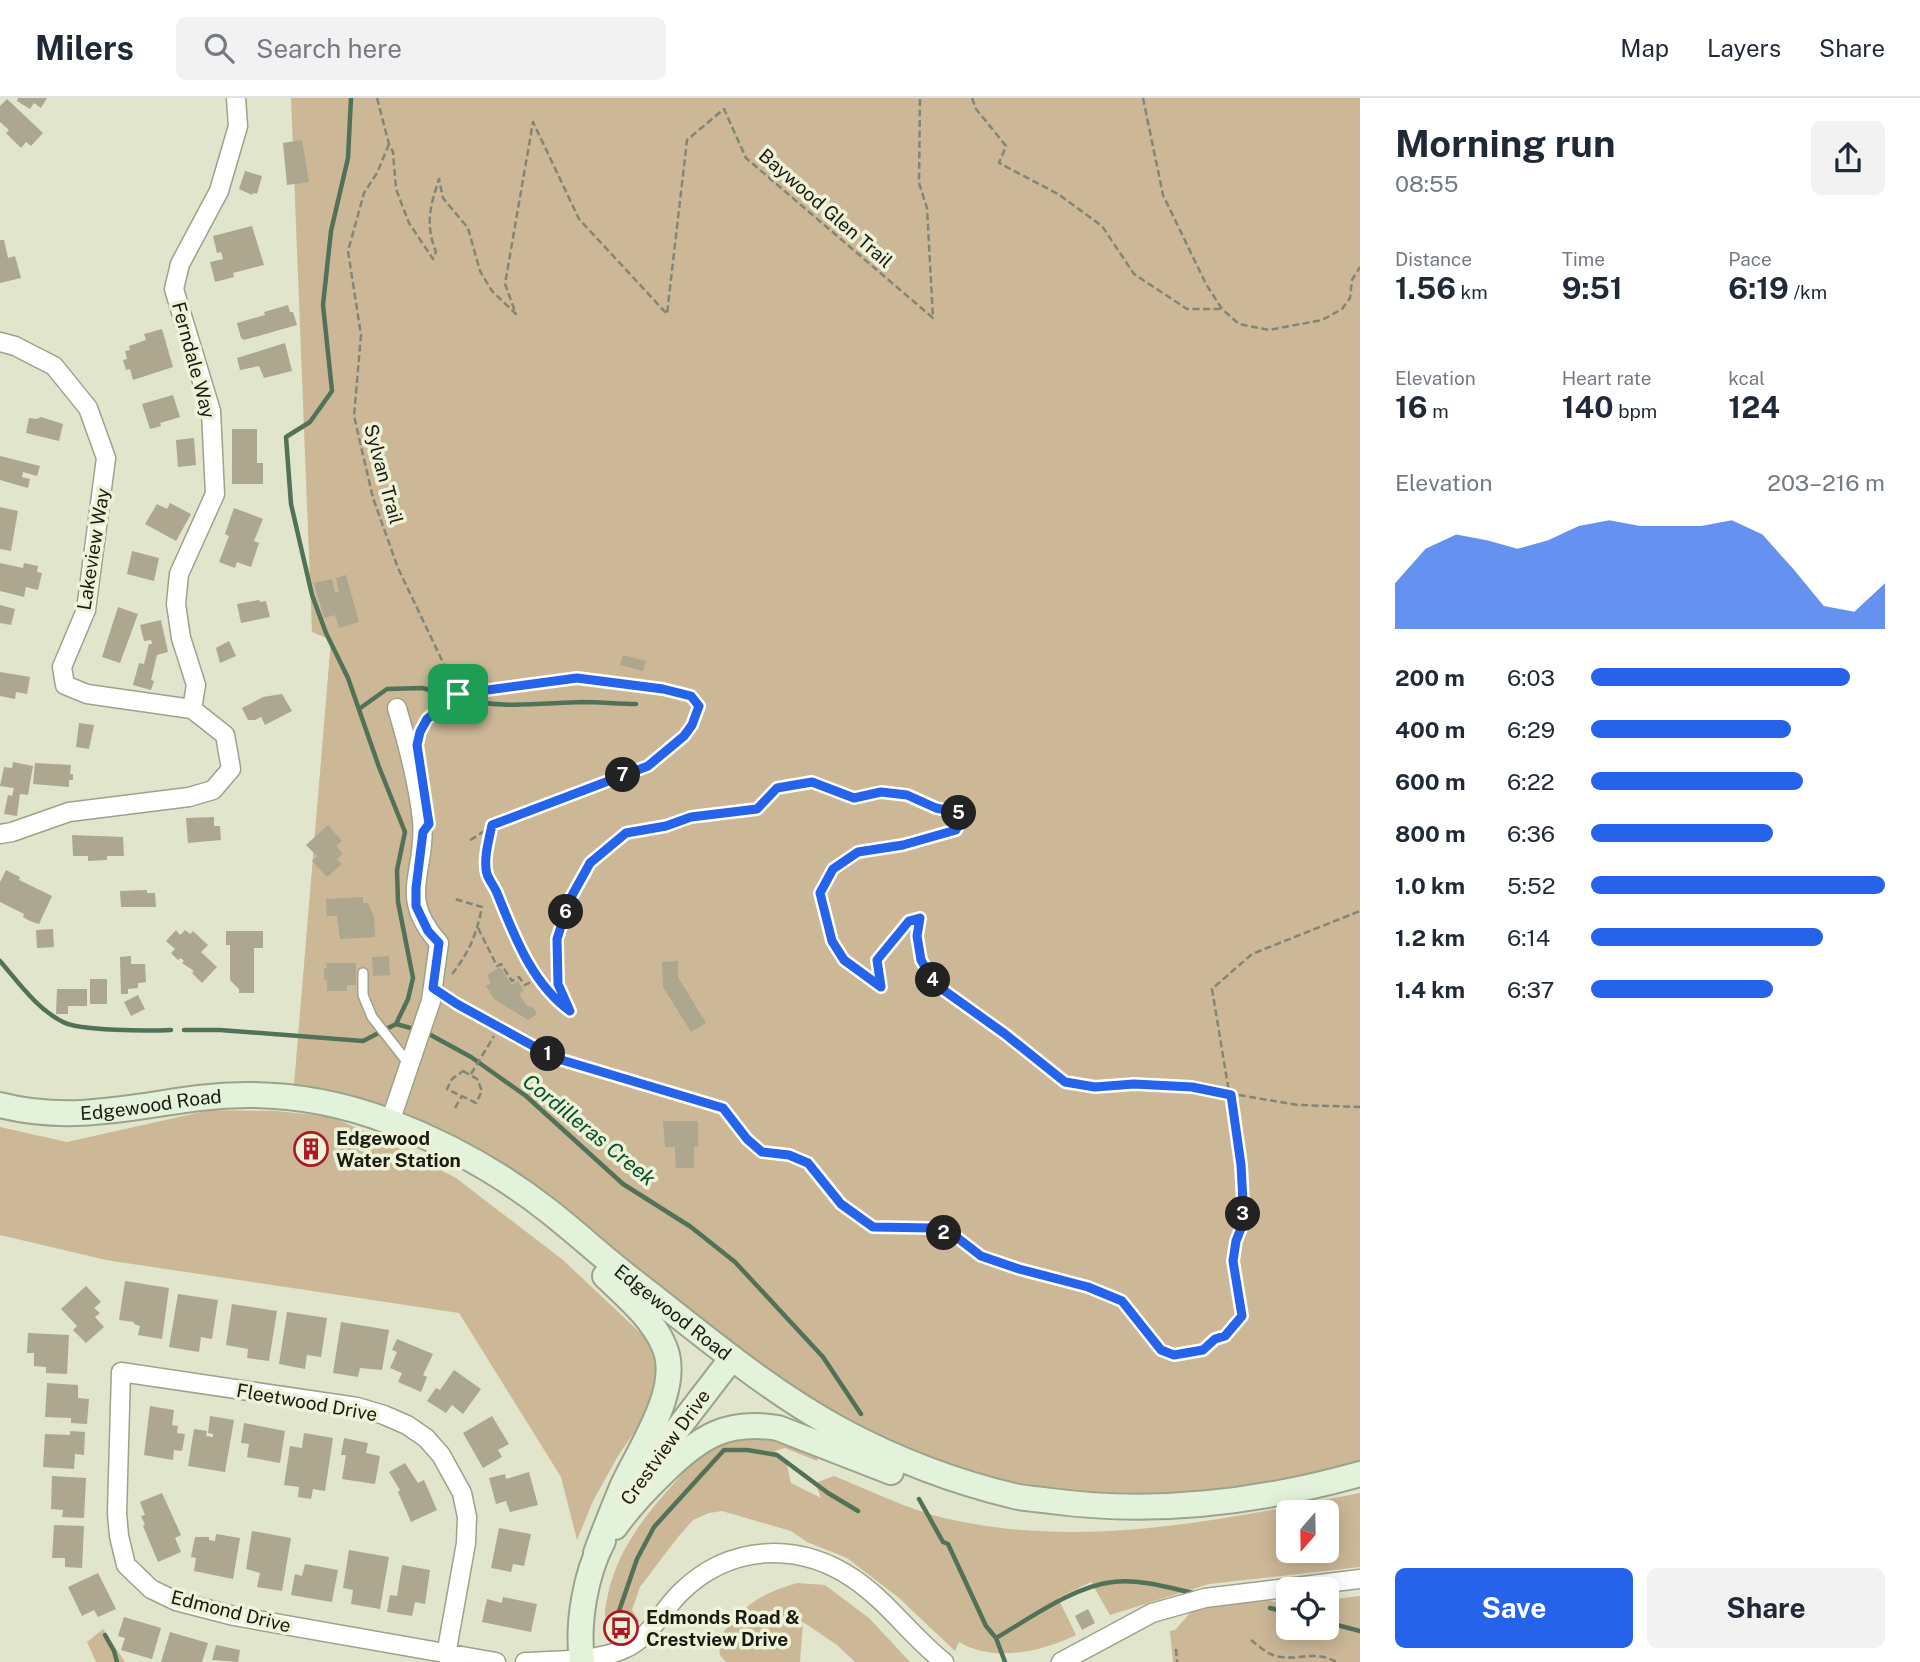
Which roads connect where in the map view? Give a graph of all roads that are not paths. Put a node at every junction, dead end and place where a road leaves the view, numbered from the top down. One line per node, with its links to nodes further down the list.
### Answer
1 (236, 98): 4 (street, Ferndale Way)
2 (0, 342): 4 (street, Lakeview Way)
3 (397, 708): 7 (street)
4 (192, 709): 5 (street)
5 (0, 834)
6 (363, 973): 8 (lane)
7 (434, 994): 8 (street); 10 (lane)
8 (405, 1057): 11 (street)
9 (0, 1105): 11 (main road, Edgewood Road)
10 (723, 1108)
11 (390, 1122): 12 (main road, Edgewood Road)
12 (471, 1160): 13 (main road, Edgewood Road); 17 (main road)
13 (732, 1358): 16 (main road, Edgewood Road); 17 (main road, Crestview Drive)
14 (121, 1372): 19 (street, Edmond Drive); 19 (street, Fleetwood Drive)
15 (1360, 1474): 16 (main road, Edgewood Road)
16 (1016, 1497): 17 (main road)
17 (596, 1553): 20 (main road, Crestview Drive)
18 (1360, 1579): 24 (street)
19 (446, 1655): 21 (street, Edmond Drive)
20 (582, 1660): 22 (street); 23 (street)
21 (496, 1662)
22 (525, 1662)
23 (944, 1662)
24 (1061, 1662)

